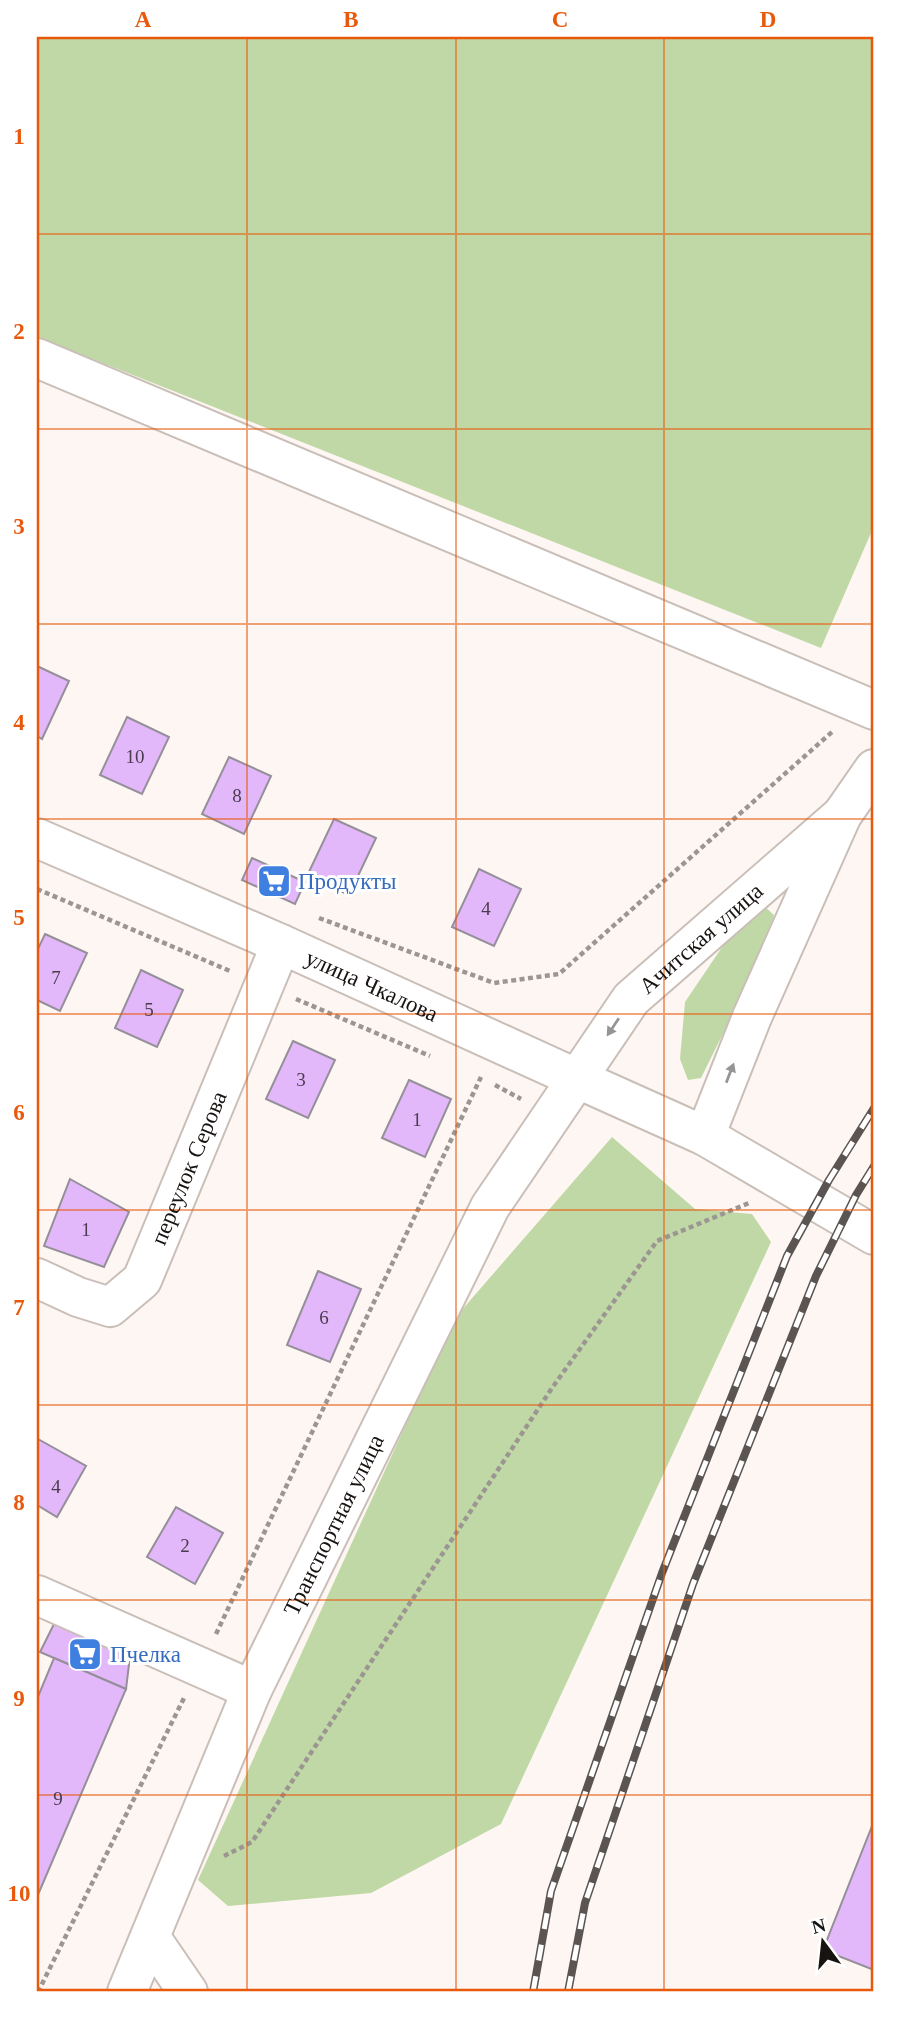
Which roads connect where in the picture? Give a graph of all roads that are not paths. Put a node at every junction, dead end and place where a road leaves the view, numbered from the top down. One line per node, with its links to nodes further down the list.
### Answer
1 (37, 358): 2 (main road)
2 (869, 707)
3 (874, 769): 4 (main road, Ачитская улица)
4 (842, 815): 7 (main road, Ачитская улица, one-way to 7); 8 (main road, Ачитская улица, one-way to 4)
5 (37, 838): 6 (main road, улица Чкалова)
6 (281, 944): 7 (main road, улица Чкалова); 10 (main road, переулок Серова)
7 (578, 1079): 8 (main road, улица Чкалова); 12 (main road, Транспортная улица)
8 (705, 1136): 9 (main road, улица Чкалова)
9 (874, 1235)
10 (37, 1278)
11 (37, 1595): 12 (main road)
12 (252, 1690): 13 (main road, Транспортная улица)
13 (151, 1938): 14 (main road, Транспортная улица); 15 (main road)
14 (127, 1992)
15 (188, 1992)

